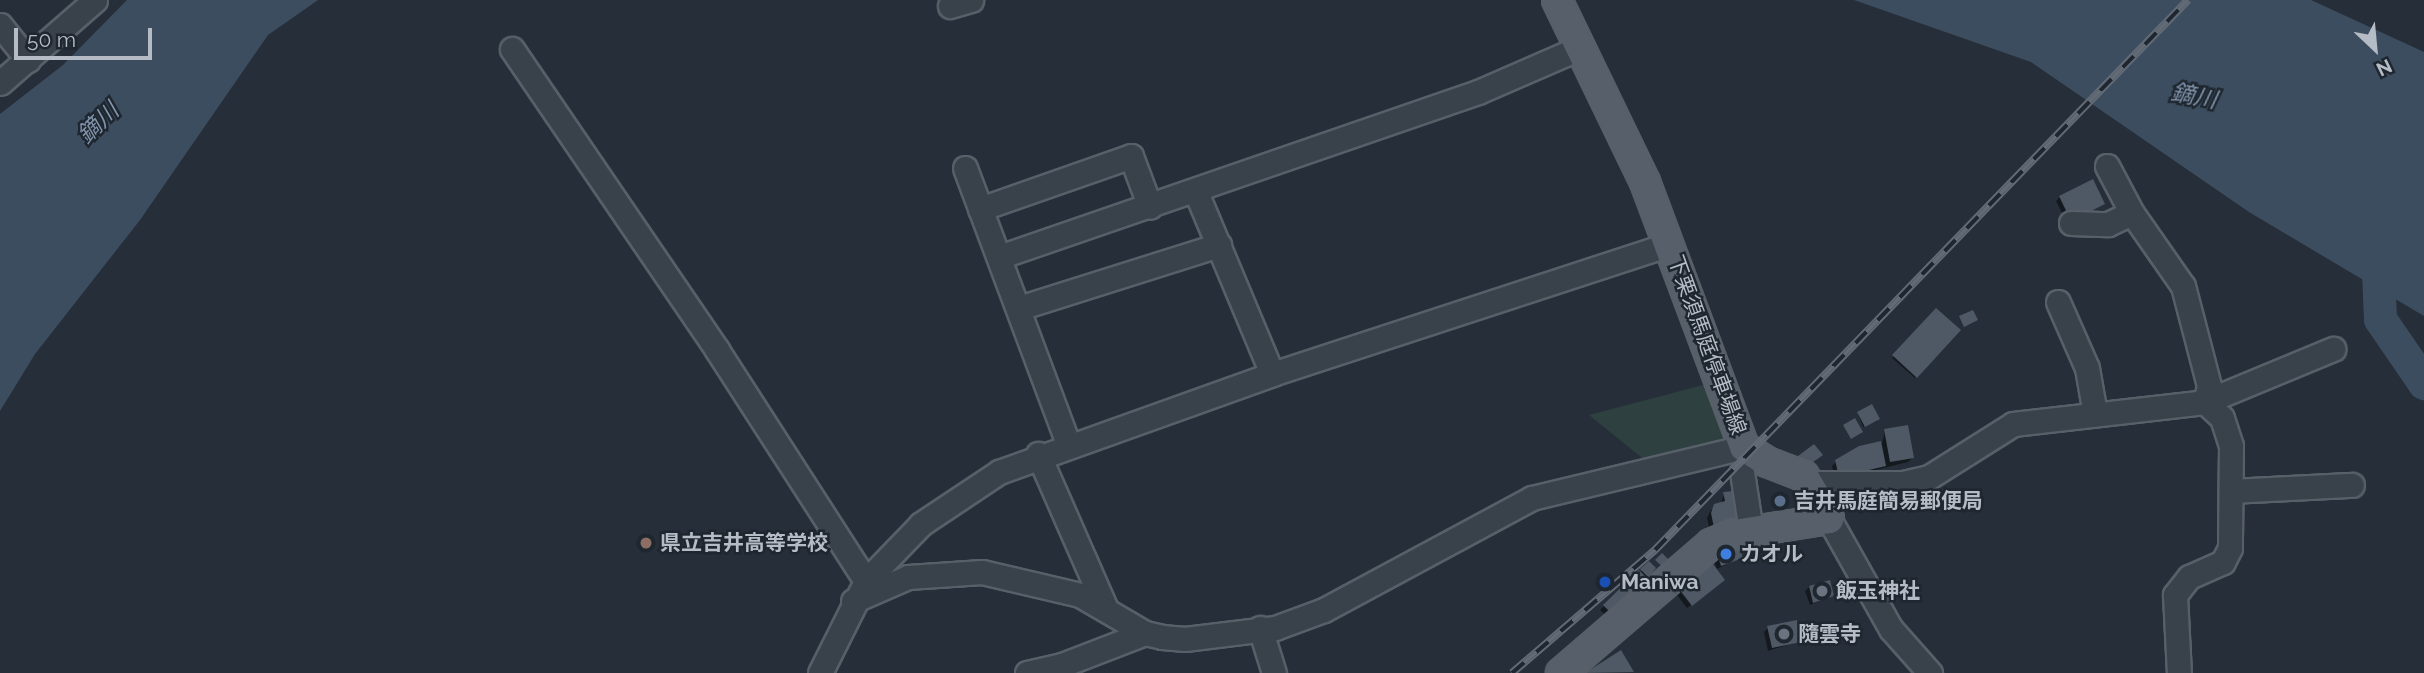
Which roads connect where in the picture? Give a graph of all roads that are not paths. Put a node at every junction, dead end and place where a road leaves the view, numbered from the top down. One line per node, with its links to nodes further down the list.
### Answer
1 (1557, 0): 4 (main road, 下栗須馬庭停車場線)
2 (86, 3): 6 (street)
3 (0, 25): 6 (street)
4 (1579, 48): 10 (street); 15 (main road, 下栗須馬庭停車場線)
5 (512, 49): 32 (street)
6 (28, 61): 7 (street)
7 (0, 83)
8 (2107, 166): 13 (street)
9 (965, 168): 12 (street)
10 (1196, 192): 11 (street); 16 (street)
11 (1150, 207): 12 (street); 17 (street)
12 (980, 209): 17 (street)
13 (2132, 213): 14 (street); 22 (street)
14 (2071, 223)
15 (1669, 244): 21 (street); 26 (main road, 下栗須馬庭停車場線)
16 (1219, 245): 19 (street); 21 (street)
17 (999, 257): 19 (street)
18 (2058, 302): 23 (street)
19 (1019, 308): 24 (street)
20 (2333, 349): 22 (street)
21 (1272, 374): 24 (street)
22 (2206, 401): 23 (street); 29 (street)
23 (2095, 414): 27 (street)
24 (1068, 444): 25 (street)
25 (1038, 454): 32 (street); 33 (street)
26 (1743, 459): 27 (main road, 下栗須馬庭停車場線); 31 (street); 34 (street)
27 (1812, 483): 30 (main road)
28 (2351, 485): 29 (street)
29 (2232, 491): 41 (street)
30 (1829, 519): 31 (main road); 40 (street)
31 (1751, 531): 39 (main road)
32 (859, 591): 33 (street); 36 (street)
33 (1105, 609): 35 (street)
34 (1260, 628): 35 (street); 38 (street)
35 (1145, 633): 37 (street)
36 (820, 673)
37 (1027, 673)
38 (1274, 673)
39 (1561, 673)
40 (1930, 673)
41 (2179, 673)

